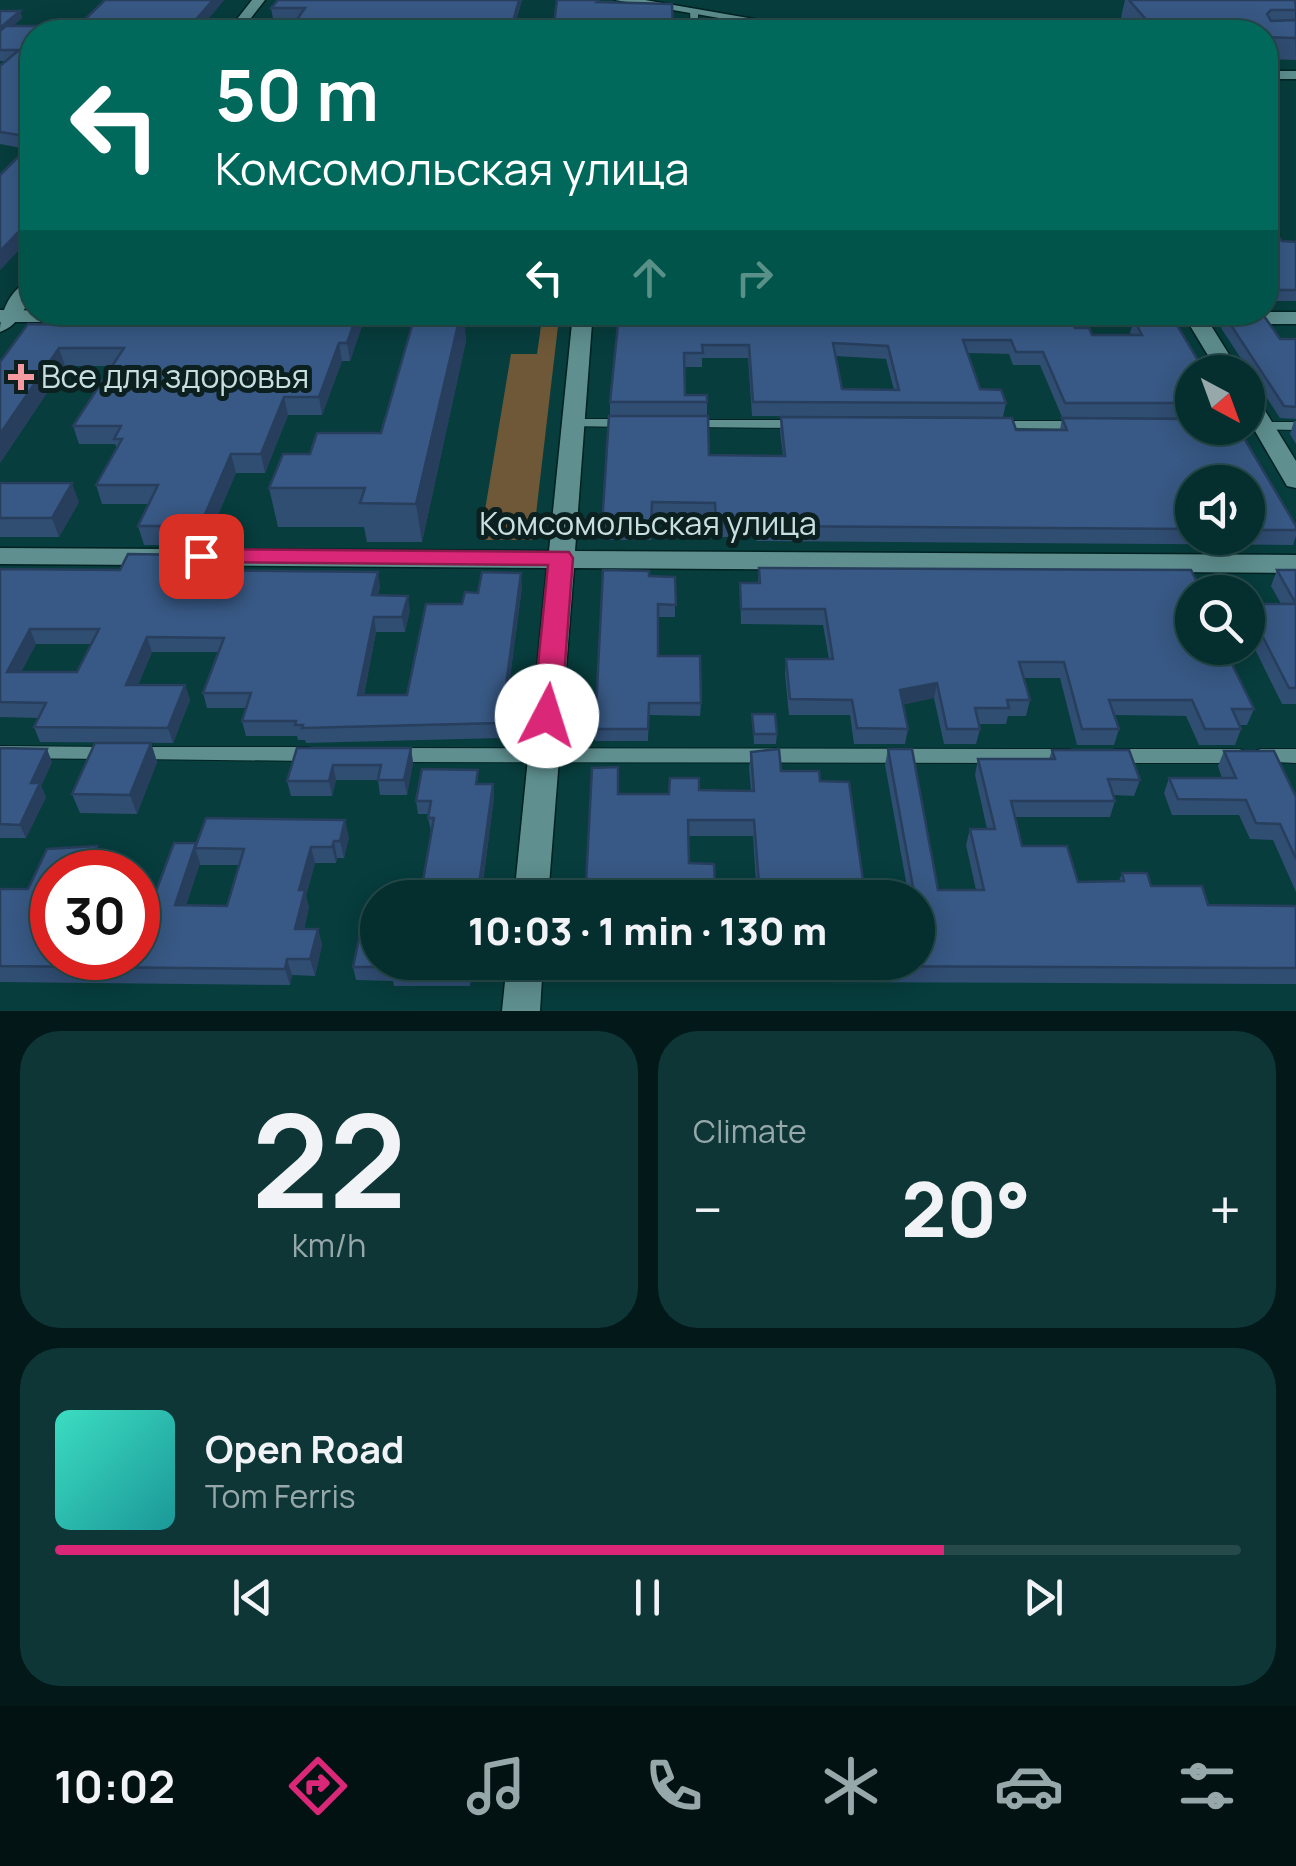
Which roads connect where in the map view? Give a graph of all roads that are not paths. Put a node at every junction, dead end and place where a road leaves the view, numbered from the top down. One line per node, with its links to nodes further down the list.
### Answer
1 (259, 0): 4 (street)
2 (621, 0): 3 (street)
3 (694, 12): 5 (lane); 6 (street)
4 (243, 20)
5 (694, 20)
6 (745, 20)
7 (20, 299): 8 (street)
8 (3, 319)
9 (582, 325): 12 (street)
10 (1199, 325): 11 (street)
11 (1218, 355)
12 (572, 423): 13 (lane); 23 (street)
13 (652, 424)
14 (672, 424): 15 (lane)
15 (812, 424)
16 (972, 424): 17 (lane)
17 (1092, 425)
18 (1265, 426): 19 (lane)
19 (1296, 426)
20 (1265, 439): 21 (street)
21 (1296, 481)
22 (0, 556): 23 (street, Комсомольская улица)
23 (561, 558): 24 (street, Комсомольская улица); 28 (street)
24 (1296, 564)
25 (0, 752): 26 (lane)
26 (330, 754)
27 (369, 755): 28 (lane)
28 (544, 756): 29 (lane); 30 (street)
29 (1296, 756)
30 (533, 880)
31 (524, 980): 32 (street)
32 (521, 1011)

